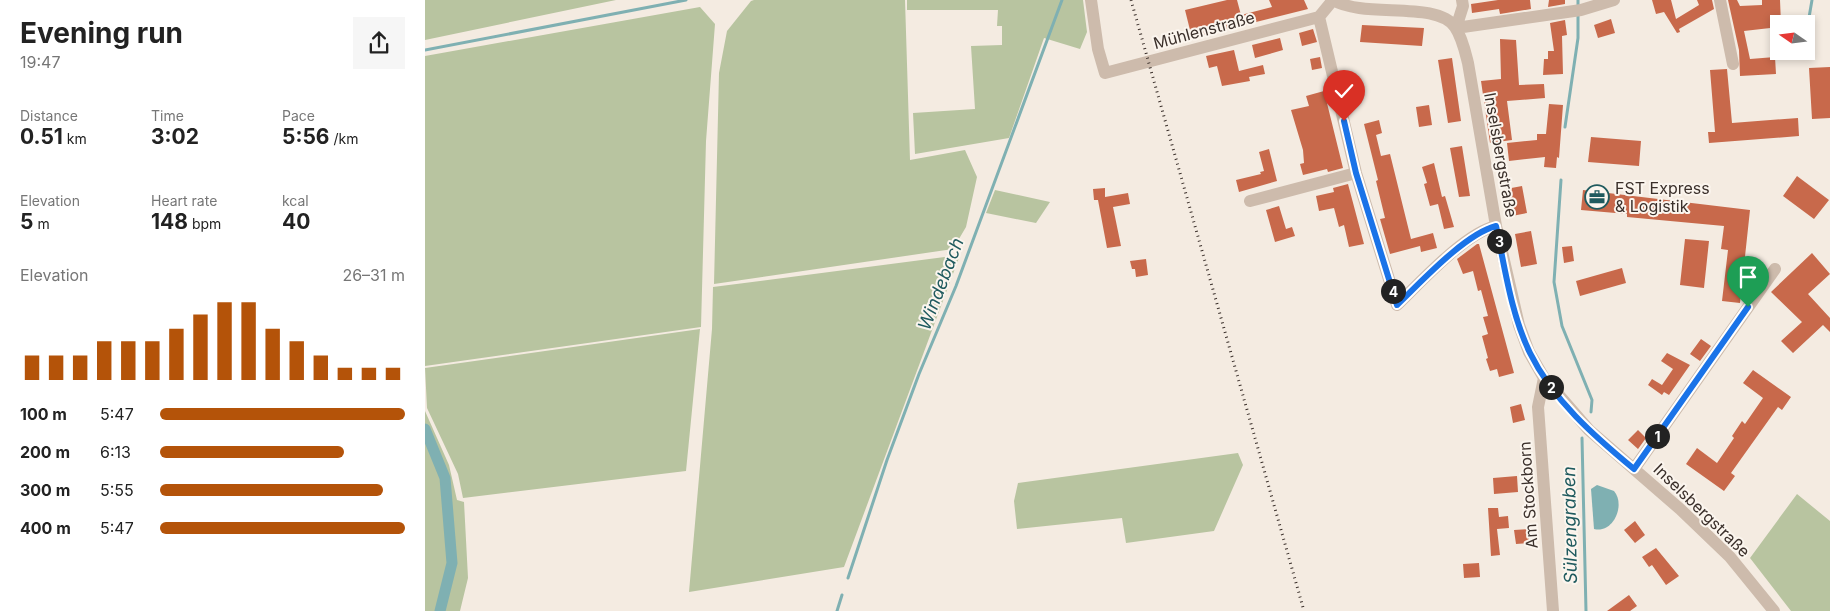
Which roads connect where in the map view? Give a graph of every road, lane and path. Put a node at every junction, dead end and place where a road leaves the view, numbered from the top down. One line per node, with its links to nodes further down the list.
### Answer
1 (1091, 0): 6 (street, Mühlenstraße)
2 (1333, 0): 6 (street); 7 (street)
3 (1463, 0): 7 (street)
4 (1614, 0): 7 (street)
5 (1720, 0): 8 (street)
6 (1319, 17): 9 (street)
7 (1456, 28): 11 (street, Inselsbergstraße)
8 (1733, 64)
9 (1356, 173): 10 (street); 11 (street)
10 (1250, 200)
11 (1496, 226): 13 (street, Inselsbergstraße)
12 (1775, 270): 14 (street)
13 (1544, 378): 14 (street, Inselsbergstraße); 15 (street, Am Stockborn)
14 (1634, 469): 16 (street, Inselsbergstraße)
15 (1553, 611)
16 (1774, 611)

